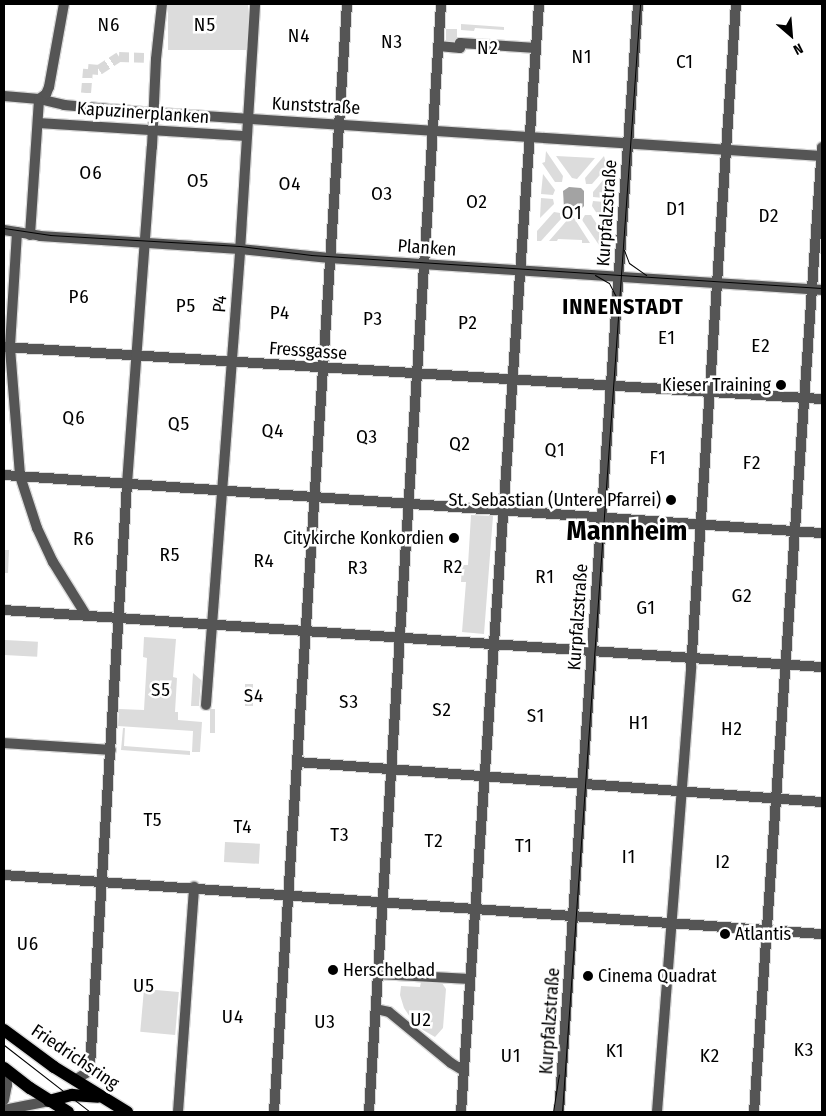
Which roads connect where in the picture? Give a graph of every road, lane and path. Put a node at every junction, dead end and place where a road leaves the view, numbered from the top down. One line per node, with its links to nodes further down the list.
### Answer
1 (64, 4): 12 (street)
2 (162, 4): 13 (street)
3 (255, 4): 14 (street, P4)
4 (347, 4): 16 (street)
5 (440, 4): 9 (street)
6 (539, 4): 10 (street)
7 (638, 4): 21 (street, Kurpfalzstraße)
8 (736, 4): 23 (street)
9 (438, 46): 10 (street); 18 (street)
10 (536, 48): 20 (street)
11 (4, 96): 12 (street, Kunststraße)
12 (39, 99): 13 (street, Kunststraße); 15 (street)
13 (154, 113): 14 (street, Kunststraße); 17 (street)
14 (248, 118): 16 (street, Kunststraße); 19 (street, P4)
15 (38, 123): 17 (street, Kapuzinerplanken); 27 (street)
16 (340, 124): 18 (street, Kunststraße); 30 (street)
17 (153, 130): 19 (street, Kapuzinerplanken); 28 (street)
18 (433, 130): 20 (street, Kunststraße); 31 (street)
19 (247, 136): 29 (street, P4)
20 (530, 138): 21 (street, Kunststraße); 32 (street)
21 (628, 145): 23 (street, Kunststraße); 33 (street, Kurpfalzstraße)
22 (822, 147): 24 (street)
23 (726, 150): 24 (street, Kunststraße); 34 (street)
24 (822, 156): 35 (street)
25 (4, 230): 26 (street, Planken)
26 (17, 232): 27 (street, Planken); 37 (street)
27 (30, 235): 28 (street, Planken)
28 (146, 243): 29 (street, Planken); 38 (street)
29 (240, 249): 30 (street, Planken); 39 (street, P4)
30 (330, 258): 31 (street, Planken); 40 (street)
31 (423, 264): 32 (street, Planken); 41 (street)
32 (521, 270): 33 (street, Planken); 42 (street)
33 (619, 277): 34 (street, Planken); 43 (street, Kurpfalzstraße)
34 (718, 284): 35 (street, Planken); 44 (street)
35 (811, 290): 36 (street, Planken); 45 (street)
36 (822, 290)
37 (7, 347): 38 (street, Fressgasse); 48 (street)
38 (136, 356): 39 (street, Fressgasse); 49 (street)
39 (232, 362): 40 (street, Fressgasse); 50 (street, P4)
40 (324, 368): 41 (street, Fressgasse); 51 (street)
41 (417, 374): 42 (street, Fressgasse); 52 (street)
42 (512, 380): 43 (street, Fressgasse); 53 (street)
43 (611, 384): 44 (street, Fressgasse); 54 (street, Kurpfalzstraße)
44 (710, 391): 45 (street, Fressgasse); 55 (street)
45 (803, 398): 46 (street, Fressgasse); 56 (street)
46 (822, 399)
47 (4, 475): 48 (street)
48 (20, 476): 49 (street); 59 (street)
49 (127, 484): 50 (street); 60 (street)
50 (222, 491): 51 (street); 61 (street, P4)
51 (316, 497): 52 (street); 62 (street)
52 (409, 504): 53 (street); 63 (street)
53 (503, 510): 54 (street); 64 (street)
54 (601, 517): 55 (street); 65 (street, Kurpfalzstraße)
55 (700, 524): 56 (street); 66 (street)
56 (794, 531): 57 (street); 67 (street)
57 (822, 533)
58 (4, 610): 59 (street)
59 (86, 615): 60 (street)
60 (119, 618): 61 (street); 71 (street)
61 (211, 624): 62 (street); 69 (street, P4)
62 (307, 630): 63 (street); 72 (street)
63 (400, 636): 64 (street); 73 (street)
64 (494, 643): 65 (street); 74 (street)
65 (592, 650): 66 (street); 75 (street, Kurpfalzstraße)
66 (691, 658): 67 (street); 76 (street)
67 (785, 665): 68 (street); 77 (street)
68 (822, 667)
69 (206, 705)
70 (4, 743): 71 (street)
71 (111, 750): 80 (street)
72 (297, 762): 73 (street); 82 (street)
73 (392, 770): 74 (street); 83 (street)
74 (484, 776): 75 (street); 84 (street)
75 (583, 783): 76 (street); 85 (street, Kurpfalzstraße)
76 (681, 791): 77 (street); 86 (street)
77 (775, 799): 78 (street); 87 (street)
78 (822, 802)
79 (4, 875): 80 (street)
80 (103, 881): 81 (street); 95 (street)
81 (194, 887): 82 (street); 102 (street)
82 (288, 896): 83 (street); 103 (street)
83 (383, 901): 84 (street); 89 (street)
84 (475, 908): 85 (street); 90 (street)
85 (574, 916): 86 (street); 106 (street, Kurpfalzstraße)
86 (671, 922): 87 (street); 107 (street)
87 (765, 930): 88 (street); 108 (street)
88 (822, 934)
89 (378, 974): 90 (street); 91 (street)
90 (470, 979): 105 (street)
91 (376, 1010): 94 (street); 104 (street)
92 (4, 1030): 95 (main road, Friedrichsring)
93 (5, 1069): 97 (street); 98 (main road)
94 (461, 1069)
95 (75, 1080): 96 (main road, Friedrichsring)
96 (103, 1098): 98 (main road); 101 (main road, Friedrichsring)
97 (4, 1100)
98 (49, 1101): 99 (street); 100 (main road)
99 (4, 1110)
100 (68, 1112)
101 (127, 1112)
102 (178, 1112)
103 (274, 1112)
104 (369, 1112)
105 (461, 1112)
106 (559, 1112)
107 (657, 1112)
108 (754, 1112)

